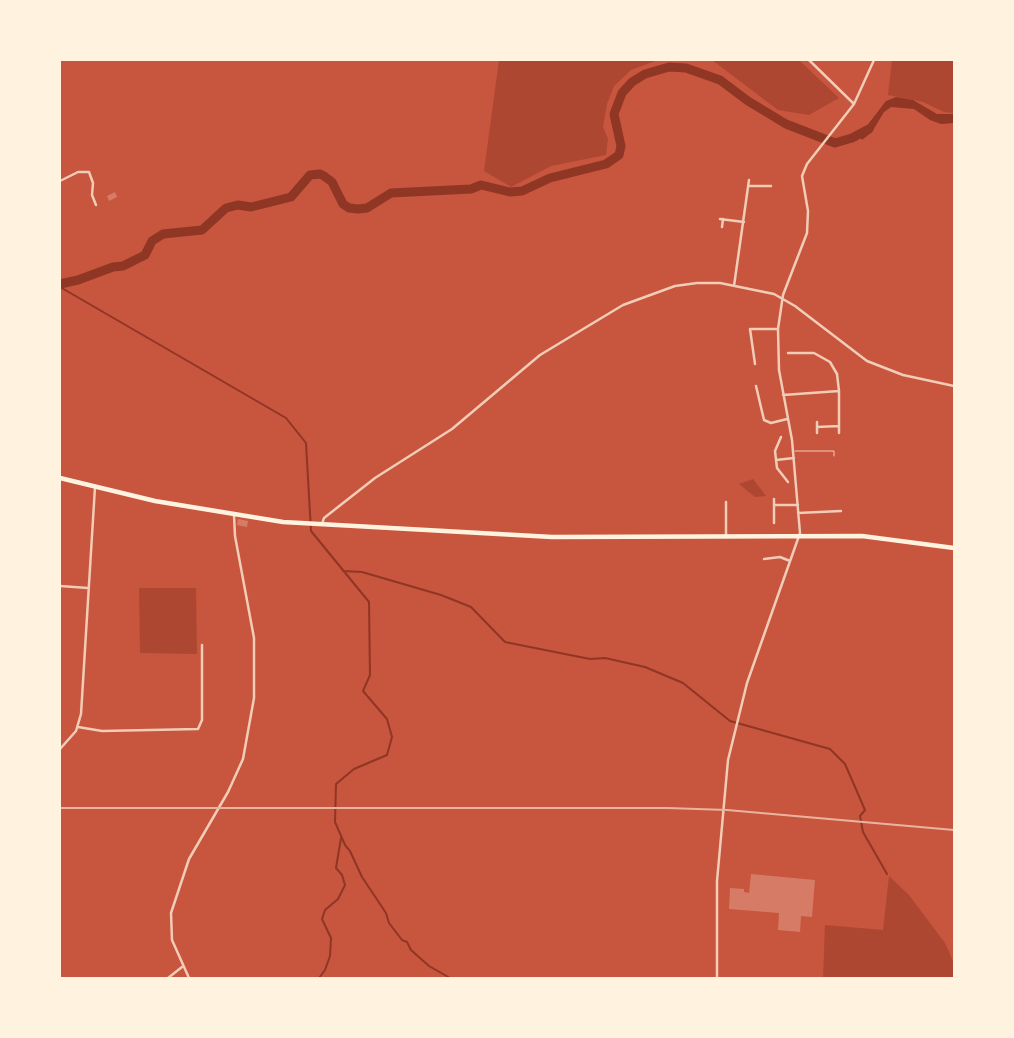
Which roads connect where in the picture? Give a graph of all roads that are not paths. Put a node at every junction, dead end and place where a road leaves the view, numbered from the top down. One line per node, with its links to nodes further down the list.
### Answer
1 (809, 60): 3 (street)
2 (874, 60): 3 (street)
3 (854, 104): 12 (street)
4 (749, 180): 6 (street)
5 (60, 181): 8 (street)
6 (748, 186): 7 (street); 9 (street)
7 (771, 186)
8 (96, 205)
9 (744, 222): 10 (street); 11 (street)
10 (722, 227)
11 (734, 286): 12 (street); 42 (street)
12 (782, 298): 13 (street); 17 (street)
13 (778, 329): 15 (street); 19 (street)
14 (788, 353): 18 (street)
15 (755, 364)
16 (756, 386): 20 (street)
17 (954, 386)
18 (839, 391): 19 (street); 21 (street)
19 (783, 395): 20 (street)
20 (788, 419): 25 (street)
21 (839, 426): 22 (street); 23 (street)
22 (817, 433)
23 (839, 433)
24 (781, 437): 28 (street)
25 (793, 451): 26 (lane); 27 (street)
26 (834, 456)
27 (794, 458): 28 (street); 35 (street)
28 (776, 460): 30 (street)
29 (60, 478): 31 (highway)
30 (788, 482)
31 (95, 487): 40 (highway); 49 (street)
32 (774, 499): 34 (street)
33 (726, 502): 44 (street)
34 (774, 505): 35 (street); 41 (street)
35 (798, 505): 39 (street)
36 (835, 506): 37 (street)
37 (835, 511): 38 (street); 39 (street)
38 (841, 511)
39 (799, 513): 43 (street)
40 (234, 515): 42 (highway); 53 (street)
41 (774, 523)
42 (322, 524): 44 (highway)
43 (799, 536): 44 (highway); 45 (highway); 47 (street)
44 (726, 537)
45 (954, 548)
46 (764, 559): 47 (street)
47 (790, 561): 56 (street)
48 (60, 586): 49 (street)
49 (88, 588): 51 (street)
50 (202, 645): 51 (street)
51 (78, 727): 52 (street)
52 (60, 749)
53 (183, 967): 54 (street); 55 (street)
54 (168, 978)
55 (189, 978)
56 (717, 978)

